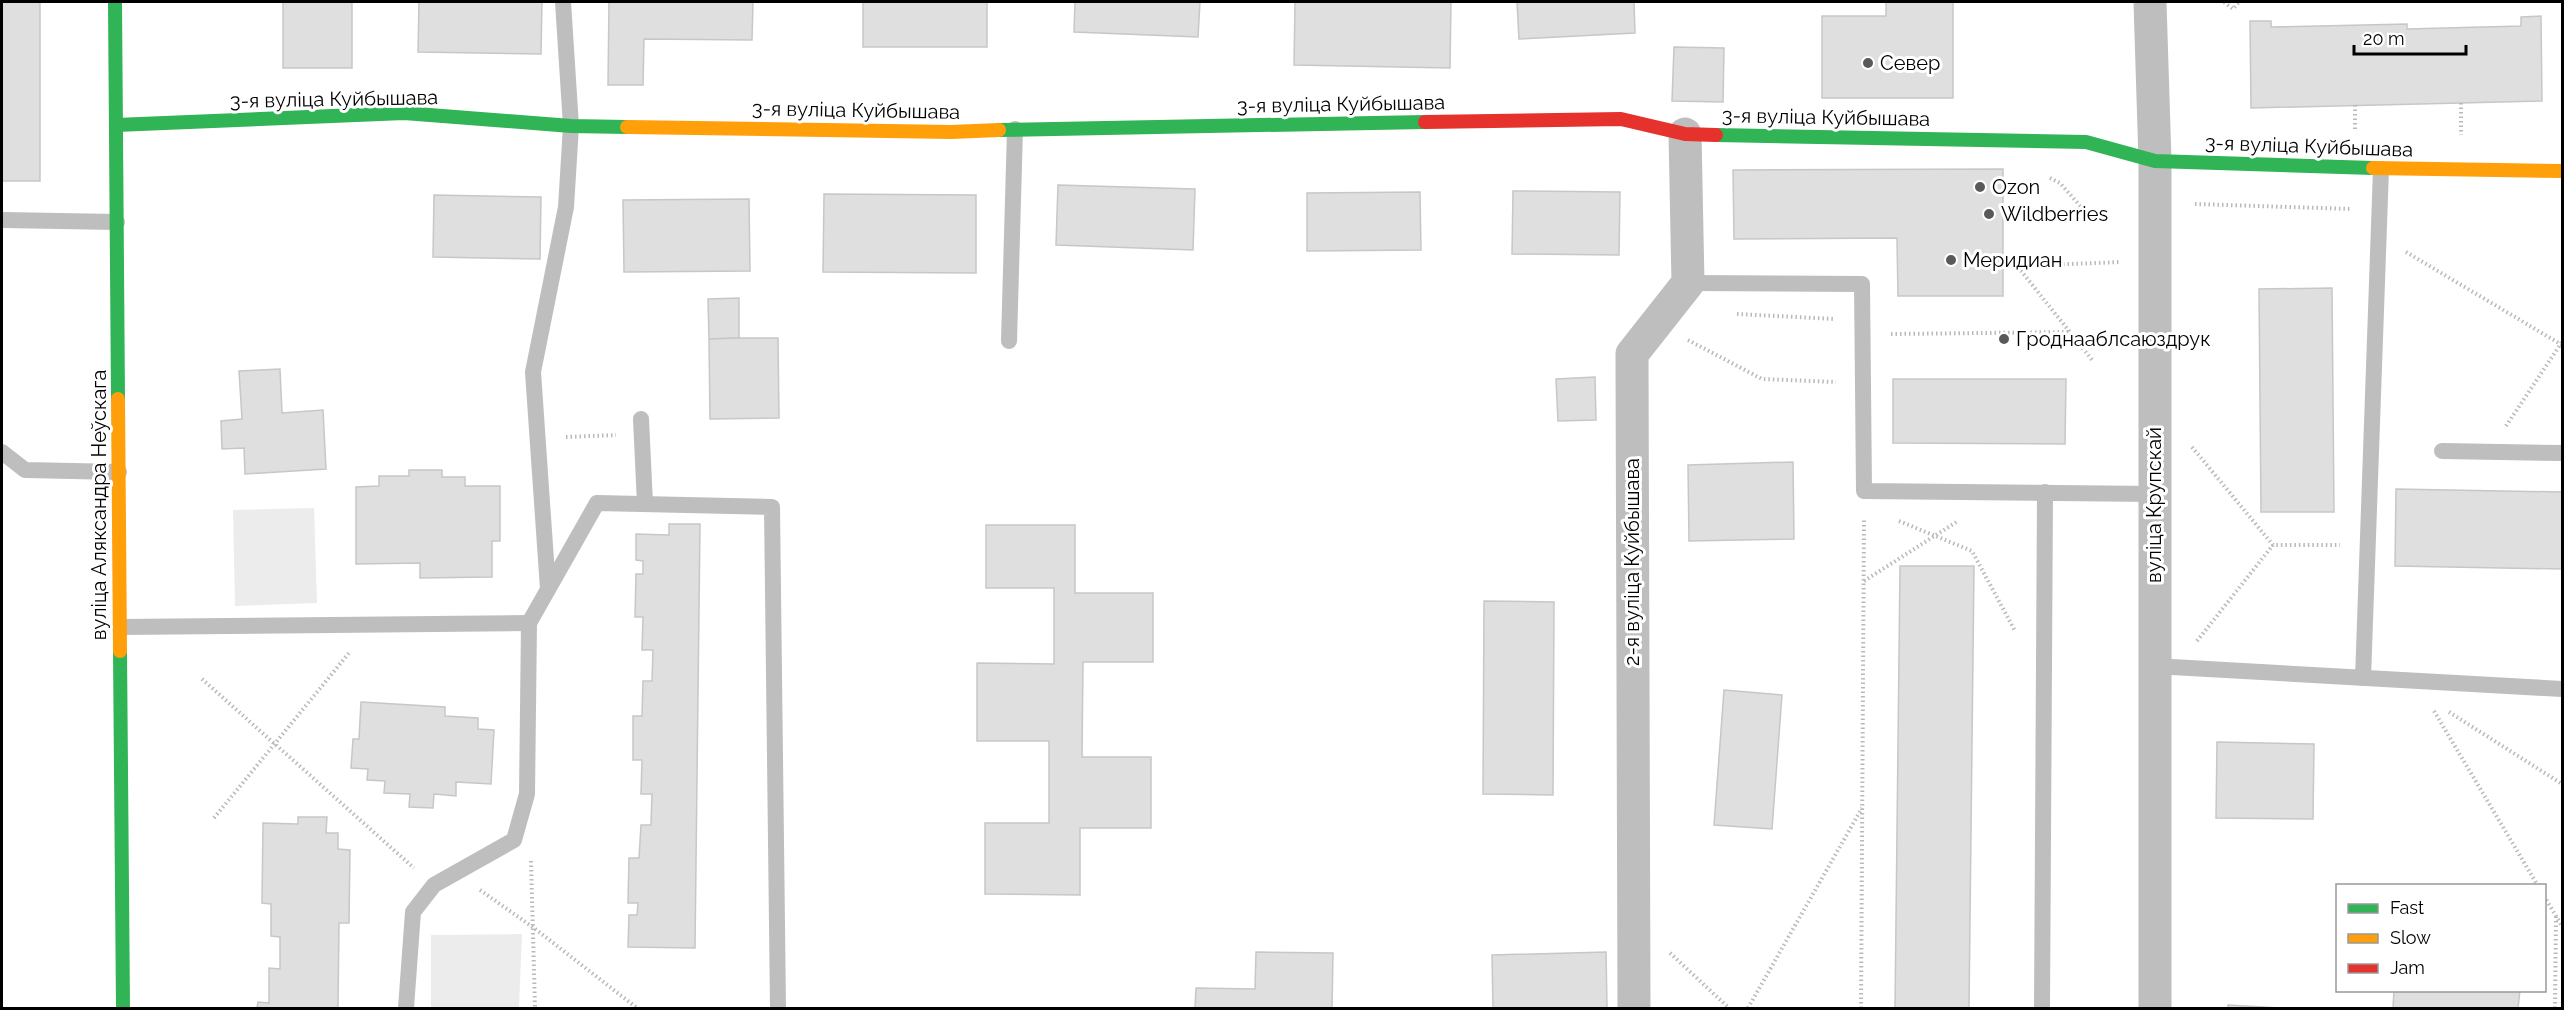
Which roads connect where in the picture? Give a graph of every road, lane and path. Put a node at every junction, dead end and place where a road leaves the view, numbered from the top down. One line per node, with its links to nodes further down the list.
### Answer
1 (115, 2): 6 (street, вуліца Аляксандра Неўскага)
2 (563, 2): 7 (lane)
3 (2150, 2): 10 (street, вуліца Крупскай)
4 (2224, 2): 5 (path)
5 (2239, 2)
6 (116, 125): 7 (street, 3-я вуліца Куйбышава); 16 (street, вуліца Аляксандра Неўскага)
7 (571, 126): 8 (street, 3-я вуліца Куйбышава); 30 (lane)
8 (1015, 129): 9 (street, 3-я вуліца Куйбышава); 24 (lane)
9 (1685, 134): 10 (street, 3-я вуліца Куйбышава); 19 (street)
10 (2155, 161): 11 (street, 3-я вуліца Куйбышава); 18 (street, вуліца Крупскай)
11 (2381, 169): 12 (street, 3-я вуліца Куйбышава); 14 (lane)
12 (2562, 171)
13 (2195, 204): 14 (path)
14 (2380, 210): 17 (lane)
15 (2, 220): 16 (lane)
16 (117, 222): 35 (street, вуліца Аляксандра Неўскага)
17 (2380, 236): 25 (path); 43 (lane)
18 (2154, 260): 23 (path); 38 (street, вуліца Крупскай)
19 (1688, 283): 21 (street, 2-я вуліца Куйбышава); 22 (lane)
20 (1731, 314): 22 (path)
21 (1656, 323): 27 (path); 65 (street, 2-я вуліца Куйбышава)
22 (1862, 327): 23 (path); 27 (lane)
23 (2070, 332): 26 (path)
24 (1009, 341)
25 (2562, 344): 29 (path)
26 (2093, 361)
27 (1863, 383): 39 (lane)
28 (641, 427): 30 (path); 40 (lane)
29 (2500, 434)
30 (538, 438): 45 (lane)
31 (2192, 446): 42 (path)
32 (2442, 451): 34 (lane)
33 (2, 452): 35 (lane)
34 (2562, 453)
35 (118, 472): 48 (street, вуліца Аляксандра Неўскага)
36 (2001, 491): 37 (lane); 39 (lane); 41 (path)
37 (2045, 492): 38 (lane); 77 (lane)
38 (2154, 494): 51 (street, вуліца Крупскай)
39 (1864, 498): 41 (path); 44 (path)
40 (645, 504): 45 (lane); 72 (lane)
41 (1936, 536): 44 (path); 49 (path)
42 (2273, 545): 43 (path); 50 (path)
43 (2368, 545): 52 (lane)
44 (1864, 581): 59 (path)
45 (548, 590): 46 (lane)
46 (529, 623): 47 (lane); 62 (lane)
47 (372, 624): 48 (lane); 57 (path)
48 (120, 627): 68 (street, вуліца Аляксандра Неўскага)
49 (2016, 633)
50 (2196, 642)
51 (2154, 666): 52 (lane); 78 (street, вуліца Крупскай)
52 (2363, 678): 54 (lane)
53 (202, 679): 57 (path)
54 (2399, 680): 55 (lane); 61 (path)
55 (2562, 689)
56 (2446, 710): 58 (path)
57 (274, 744): 60 (path); 62 (path)
58 (2562, 784)
59 (1863, 808): 75 (path); 76 (path)
60 (214, 818)
61 (2537, 884)
62 (434, 885): 67 (path); 69 (lane)
63 (2546, 899): 64 (path)
64 (2556, 915): 66 (path); 79 (path)
65 (1634, 919): 73 (street, 2-я вуліца Куйбышава); 74 (path)
66 (2562, 926)
67 (534, 928): 70 (path); 71 (path)
68 (123, 1008)
69 (406, 1008)
70 (535, 1008)
71 (637, 1008)
72 (778, 1008)
73 (1634, 1008)
74 (1729, 1008)
75 (1748, 1008)
76 (1861, 1008)
77 (2042, 1008)
78 (2155, 1008)
79 (2555, 1008)

